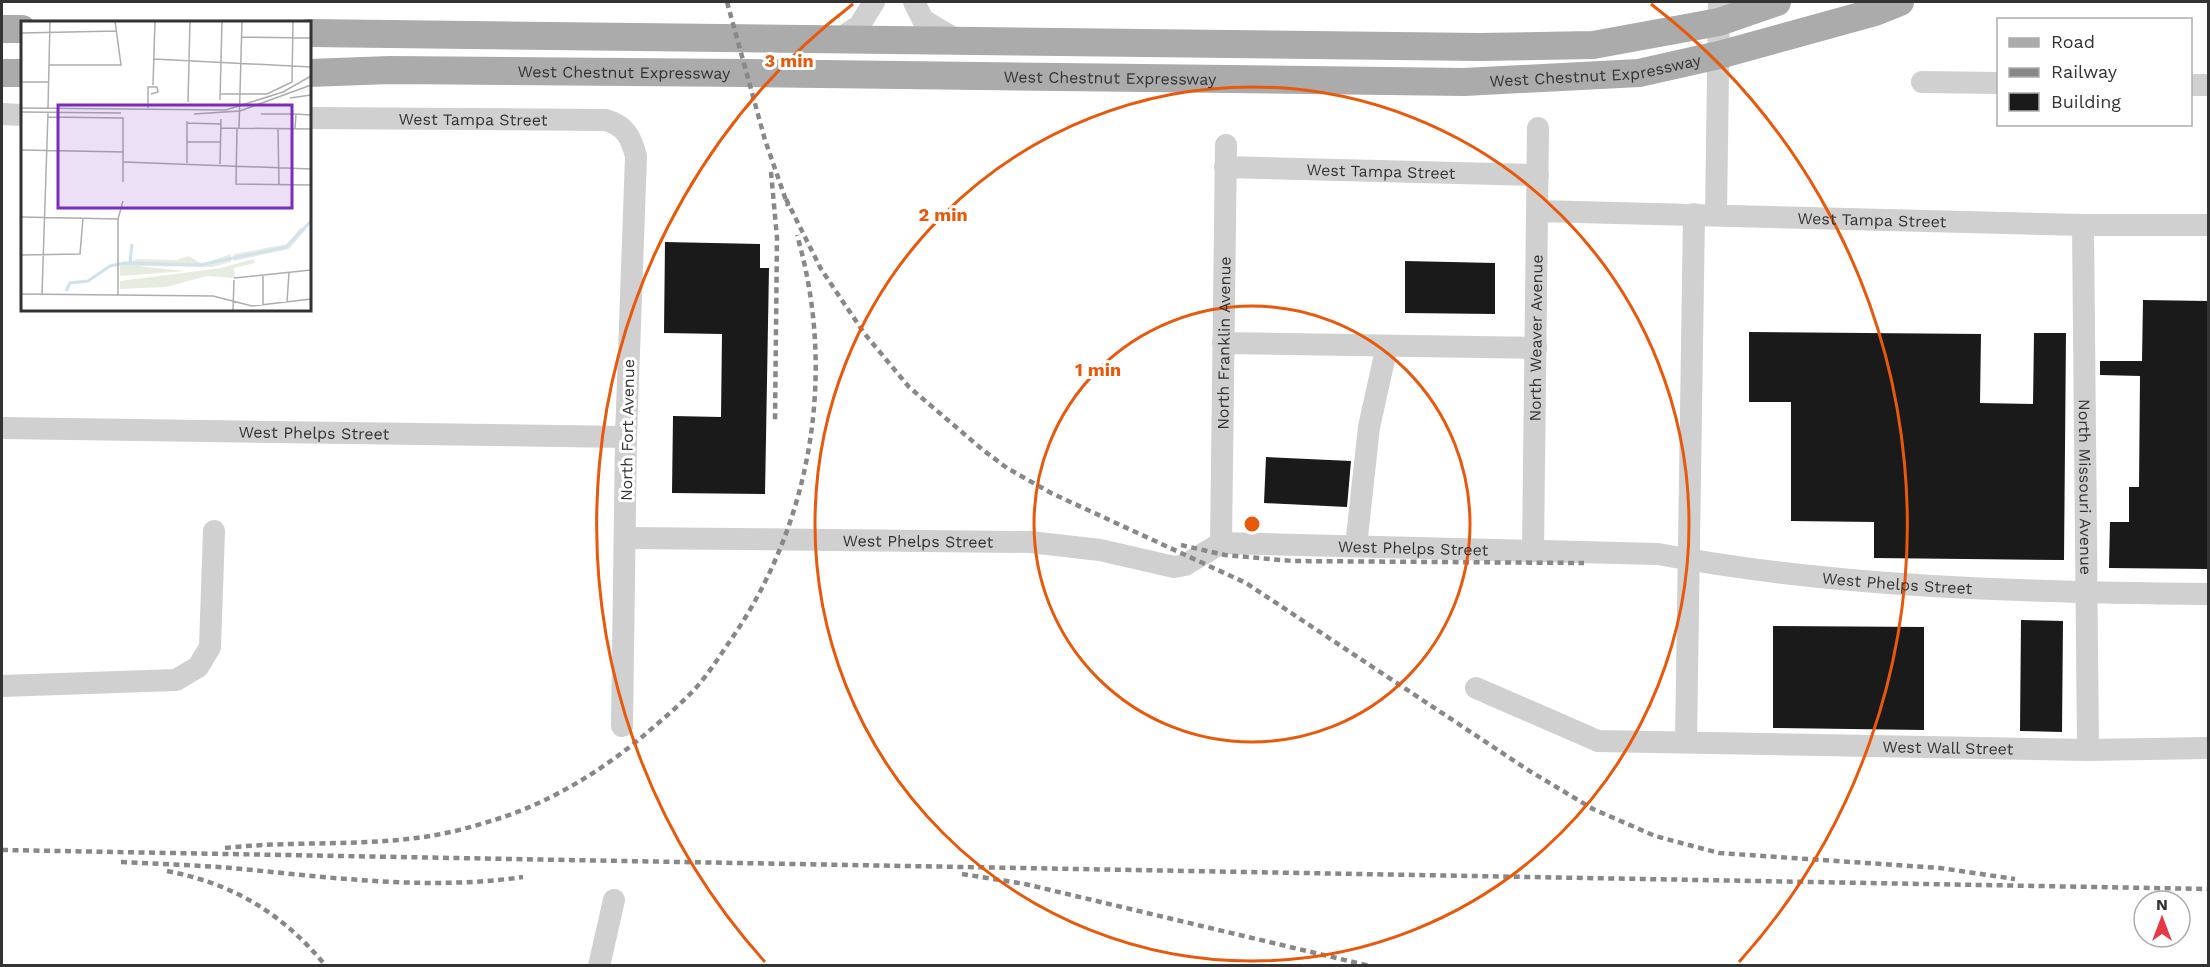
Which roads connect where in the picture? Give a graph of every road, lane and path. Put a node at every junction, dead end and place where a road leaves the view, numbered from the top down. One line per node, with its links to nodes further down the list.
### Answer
1 (874, 2): 9 (street)
2 (915, 2): 10 (street)
3 (1777, 2): 5 (main road, West Chestnut Expressway)
4 (1900, 2): 11 (main road, West Chestnut Expressway)
5 (1719, 12): 10 (main road, West Chestnut Expressway); 11 (street)
6 (2, 29): 7 (main road)
7 (21, 29)
8 (310, 33): 9 (main road, West Chestnut Expressway)
9 (836, 41): 10 (main road, West Chestnut Expressway)
10 (962, 42)
11 (1719, 55): 13 (main road, West Chestnut Expressway); 27 (street)
12 (2, 73): 14 (main road)
13 (310, 73)
14 (21, 74)
15 (1922, 82): 16 (street)
16 (1997, 83)
17 (2192, 84): 18 (street)
18 (2208, 85)
19 (2, 114): 20 (street)
20 (21, 115)
21 (310, 117): 23 (street, West Tampa Street)
22 (1539, 128): 25 (street, North Weaver Avenue)
23 (629, 136): 34 (street, North Fort Avenue)
24 (1226, 156): 25 (street, West Tampa Street); 30 (street, North Franklin Avenue)
25 (1538, 175): 26 (street, North Weaver Avenue)
26 (1538, 211): 27 (street, West Tampa Street); 32 (street, North Weaver Avenue)
27 (1705, 214): 28 (street, West Tampa Street); 40 (street)
28 (2083, 225): 29 (street, West Tampa Street); 41 (street, North Missouri Avenue)
29 (2208, 225)
30 (1223, 343): 31 (street); 37 (street, North Franklin Avenue)
31 (1387, 346): 32 (street); 38 (street)
32 (1536, 348): 39 (street, North Weaver Avenue)
33 (2, 428): 34 (street, West Phelps Street)
34 (626, 437): 36 (street, North Fort Avenue)
35 (214, 531): 43 (street)
36 (626, 538): 37 (street, West Phelps Street); 45 (street, North Fort Avenue)
37 (1221, 543): 38 (street, West Phelps Street)
38 (1356, 546): 39 (street, West Phelps Street)
39 (1533, 550): 40 (street, West Phelps Street)
40 (1690, 560): 41 (street, West Phelps Street); 46 (street)
41 (2088, 593): 42 (street, West Phelps Street); 48 (street, North Missouri Avenue)
42 (2208, 594)
43 (2, 686)
44 (1476, 688): 46 (street, West Wall Street)
45 (622, 726)
46 (1686, 742): 48 (street, West Wall Street)
47 (2208, 748): 48 (street, West Wall Street)
48 (2088, 750)
49 (614, 900): 50 (street)
50 (599, 966)

